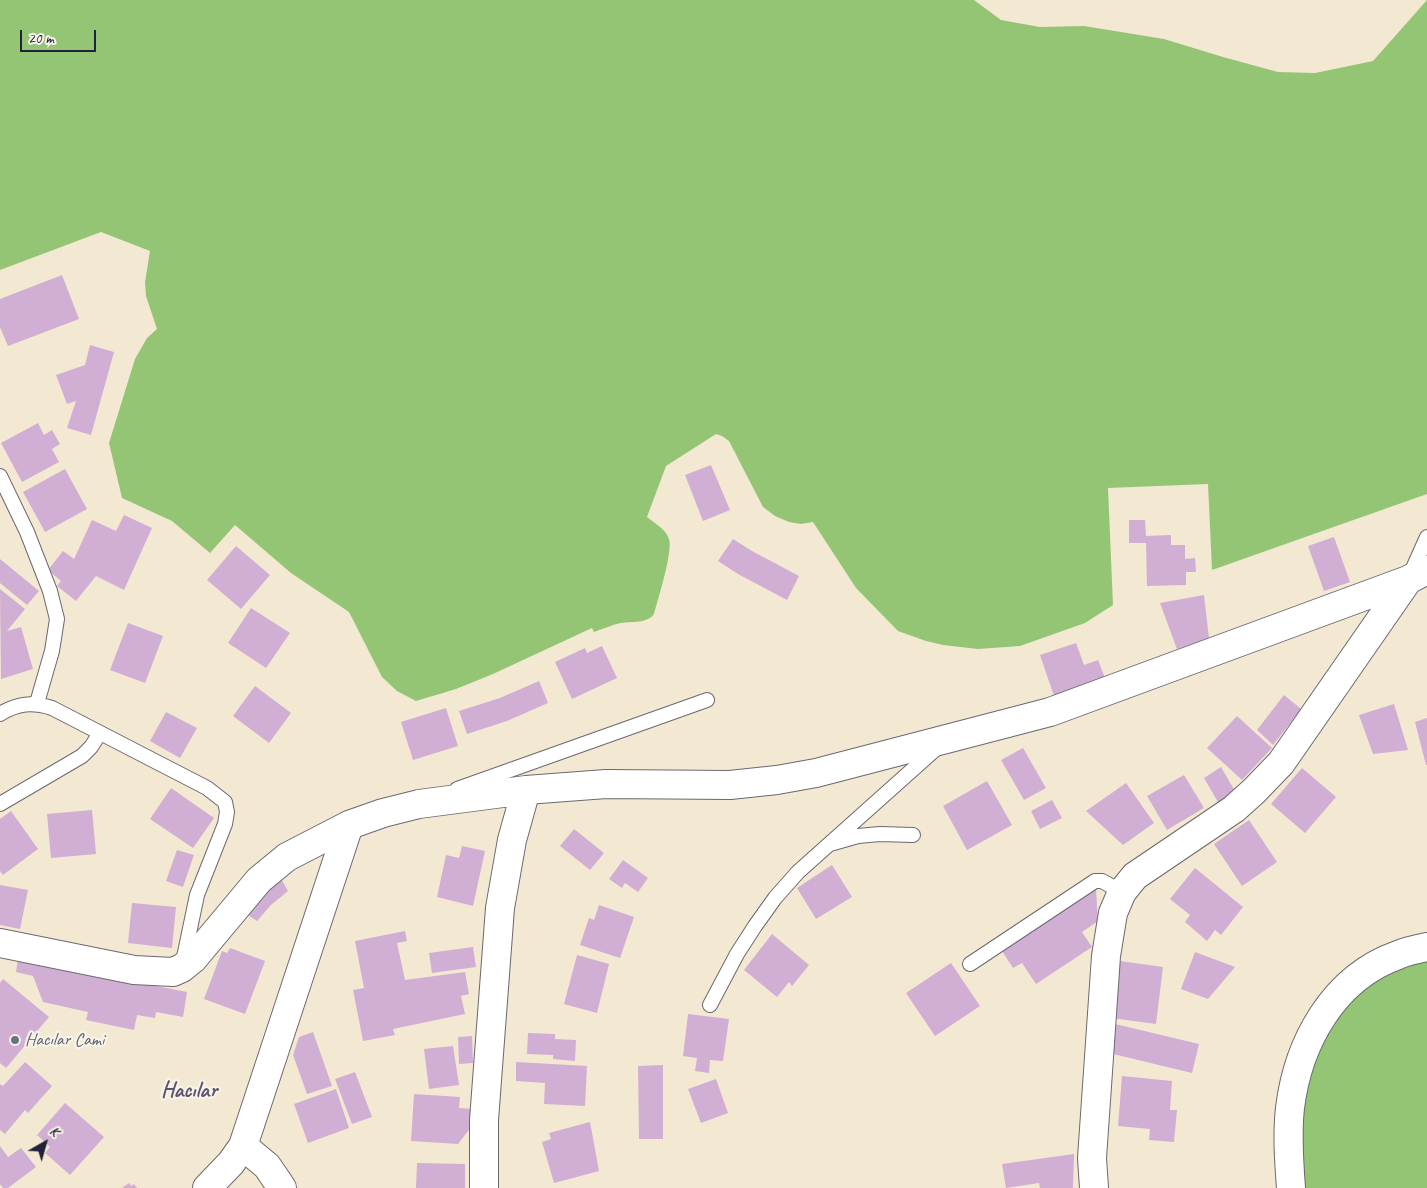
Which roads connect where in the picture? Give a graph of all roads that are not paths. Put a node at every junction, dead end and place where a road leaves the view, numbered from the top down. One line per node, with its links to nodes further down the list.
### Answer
1 (0, 476): 5 (lane)
2 (1427, 538): 3 (lane)
3 (1417, 575): 8 (street); 15 (street)
4 (707, 700): 11 (lane)
5 (37, 703): 6 (lane); 7 (lane)
6 (0, 714)
7 (100, 733): 10 (lane); 19 (lane)
8 (949, 738): 9 (street); 14 (lane)
9 (526, 790): 11 (street); 24 (street)
10 (0, 804)
11 (419, 804): 12 (street)
12 (349, 826): 19 (street); 21 (street)
13 (913, 835): 14 (lane)
14 (827, 844): 20 (lane)
15 (1122, 892): 18 (lane); 25 (street)
16 (1427, 947): 26 (street)
17 (5, 950): 19 (street)
18 (970, 964)
19 (182, 968)
20 (710, 1005)
21 (243, 1146): 22 (street); 23 (street)
22 (207, 1188)
23 (282, 1188)
24 (484, 1188)
25 (1094, 1188)
26 (1291, 1188)

